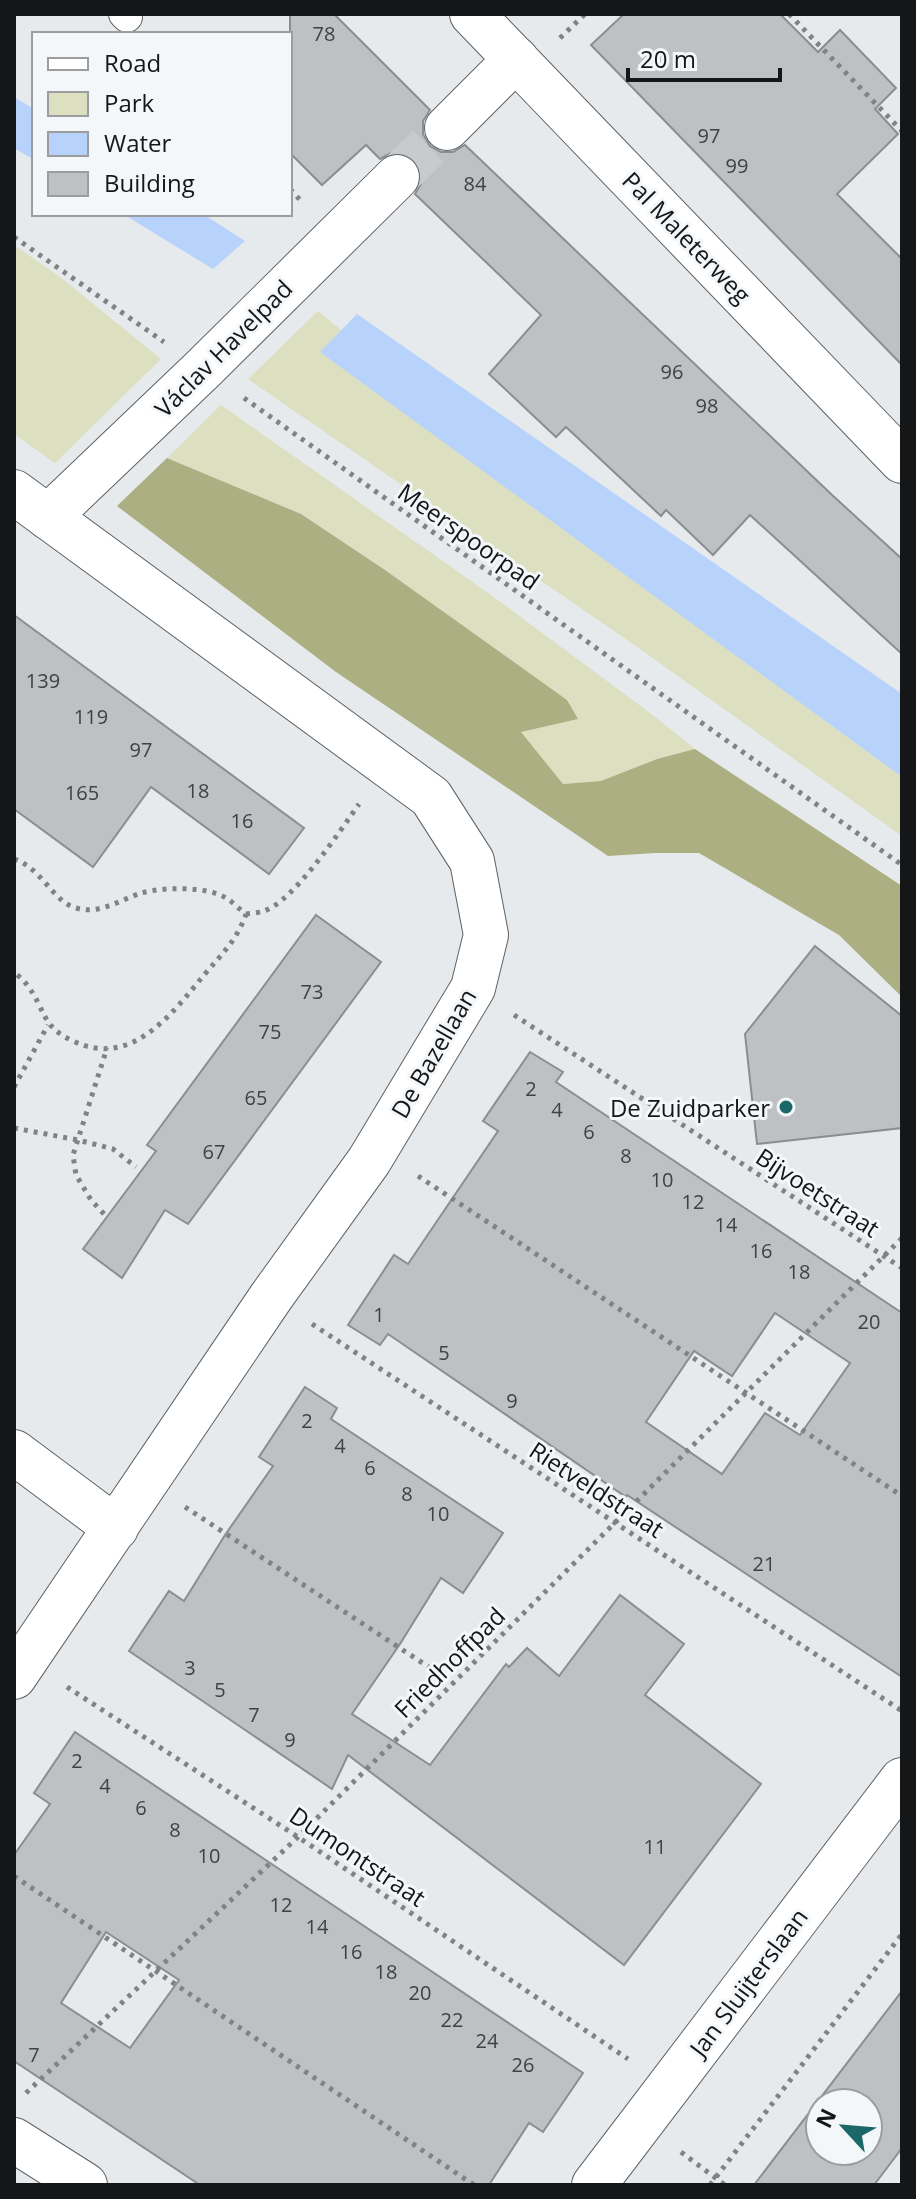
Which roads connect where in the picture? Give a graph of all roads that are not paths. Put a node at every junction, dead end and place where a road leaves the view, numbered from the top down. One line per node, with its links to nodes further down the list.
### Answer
1 (472, 14): 2 (street, Pal Maleterweg)
2 (516, 59): 3 (street); 5 (street, Pal Maleterweg)
3 (447, 128)
4 (397, 177): 6 (street, Václav Havelpad)
5 (902, 461)
6 (31, 504): 8 (street, De Bazellaan)
7 (14, 1452): 8 (street)
8 (116, 1528): 9 (street, De Bazellaan)
9 (20, 1669)
10 (902, 1780): 13 (street, Jan Sluijterslaan)
11 (14, 2140): 12 (street)
12 (85, 2185)
13 (594, 2185)

